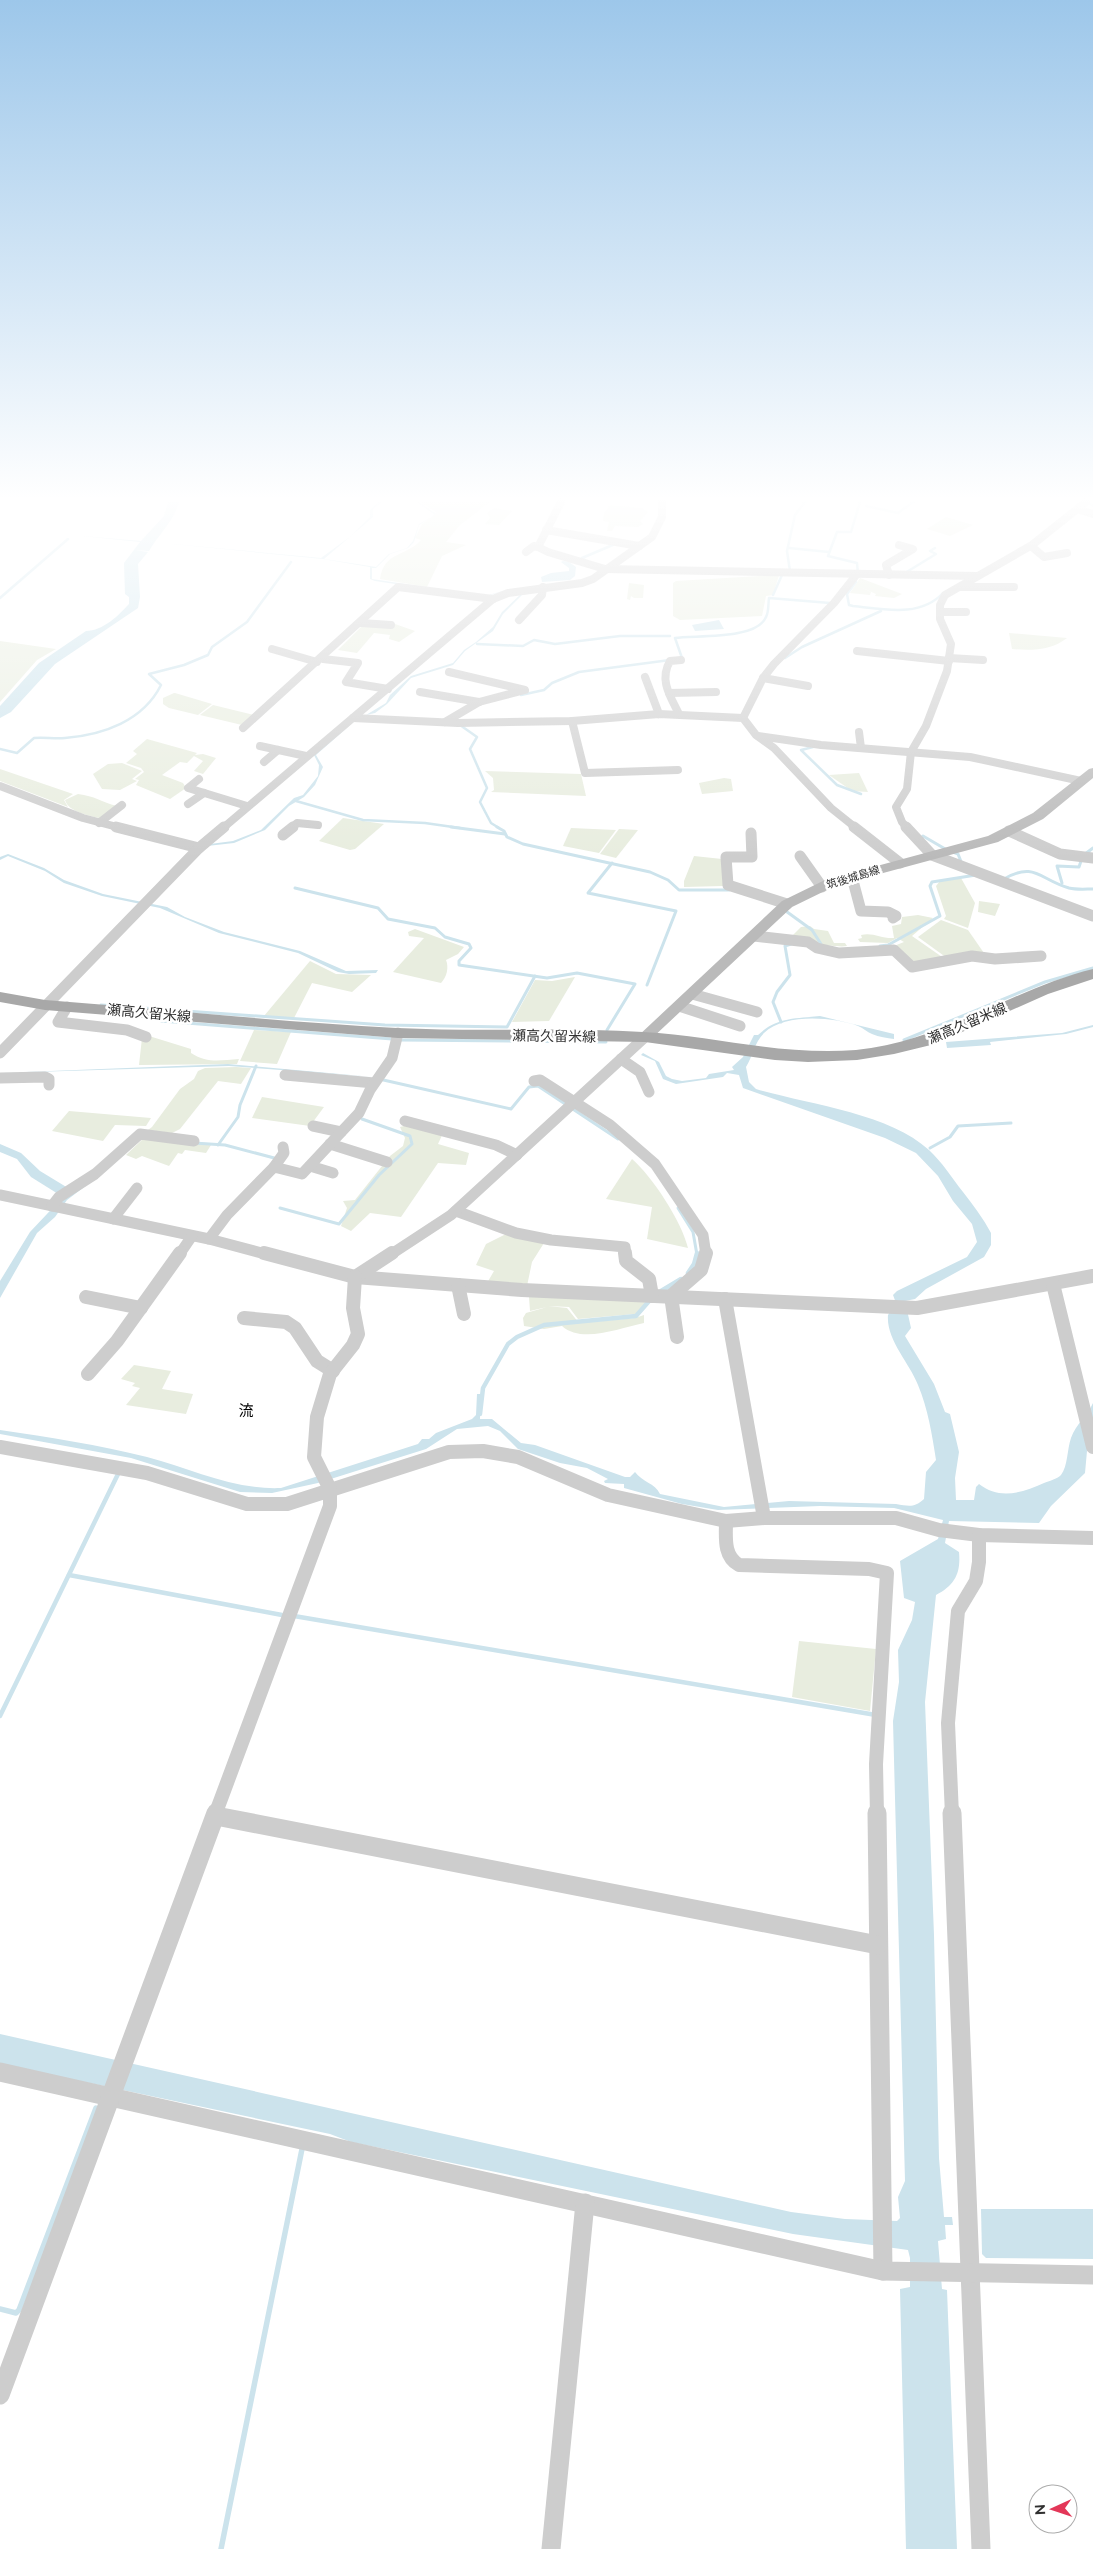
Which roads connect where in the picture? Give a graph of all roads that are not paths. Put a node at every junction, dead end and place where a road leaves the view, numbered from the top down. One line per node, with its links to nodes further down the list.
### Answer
1 (467, 621): 18 (street)
2 (818, 621): 16 (street)
3 (941, 621): 9 (street)
4 (362, 623): 5 (street); 11 (street)
5 (391, 625)
6 (272, 650): 11 (street)
7 (857, 651): 9 (street)
8 (681, 660): 21 (street)
9 (949, 660): 10 (street); 35 (street)
10 (983, 660)
11 (320, 661): 14 (street); 18 (street)
12 (288, 670): 14 (street)
13 (449, 672): 22 (street)
14 (302, 674): 29 (street)
15 (645, 677): 23 (street)
16 (763, 678): 17 (street); 26 (street)
17 (808, 686)
18 (388, 688): 25 (street)
19 (421, 692): 22 (street)
20 (716, 692): 21 (street)
21 (669, 693): 24 (street)
22 (479, 702): 28 (street)
23 (658, 714): 24 (street); 27 (street)
24 (679, 714): 26 (street)
25 (354, 718): 28 (street); 36 (street)
26 (743, 718): 31 (street)
27 (572, 720): 28 (street); 38 (street)
28 (445, 722)
29 (243, 728)
30 (859, 732): 33 (street)
31 (756, 735): 33 (street); 58 (street)
32 (260, 746): 34 (street)
33 (861, 748): 35 (street)
34 (278, 750): 36 (street); 37 (street)
35 (912, 752): 41 (street); 55 (street)
36 (306, 756): 46 (street)
37 (264, 762)
38 (678, 770)
39 (1093, 772): 41 (street, 筑後城島線)
40 (199, 780): 43 (street)
41 (1081, 781): 51 (street, 筑後城島線)
42 (0, 786): 48 (street)
43 (204, 793): 44 (street); 46 (street)
44 (188, 804)
45 (122, 805): 49 (street)
46 (247, 806): 54 (street)
47 (66, 818): 48 (street)
48 (82, 818): 49 (street)
49 (99, 822): 54 (street)
50 (318, 825): 53 (street)
51 (1009, 832): 55 (street, 筑後城島線); 57 (street)
52 (750, 833): 61 (street)
53 (283, 835)
54 (198, 848): 69 (street)
55 (932, 855): 58 (street, 筑後城島線); 62 (street)
56 (800, 856): 60 (street)
57 (1093, 858)
58 (900, 863): 59 (street, 筑後城島線)
59 (852, 877): 60 (street, 筑後城島線); 63 (street)
60 (822, 887): 61 (street, 筑後城島線)
61 (787, 904): 64 (street, 筑後城島線)
62 (1093, 916)
63 (892, 918)
64 (754, 936): 65 (street); 67 (street, 筑後城島線)
65 (1041, 956)
66 (1093, 974): 75 (main road, 瀬高久留米線)
67 (692, 994): 70 (street, 筑後城島線); 72 (street)
68 (0, 998): 69 (main road, 瀬高久留米線)
69 (45, 1005): 71 (main road, 瀬高久留米線); 77 (street)
70 (679, 1006): 73 (street); 75 (street, 筑後城島線)
71 (67, 1007): 74 (main road, 瀬高久留米線); 76 (street)
72 (757, 1012)
73 (740, 1026)
74 (398, 1033): 75 (main road, 瀬高久留米線); 82 (street)
75 (646, 1037): 78 (street)
76 (146, 1038)
77 (0, 1053)
78 (621, 1059): 84 (street); 85 (street)
79 (285, 1075): 82 (street)
80 (0, 1078): 83 (street)
81 (534, 1081): 85 (street)
82 (374, 1083): 88 (street)
83 (49, 1085)
84 (649, 1092)
85 (574, 1102): 92 (street); 110 (street)
86 (405, 1121): 92 (street)
87 (313, 1126): 88 (street)
88 (341, 1132): 90 (street)
89 (194, 1141): 99 (street)
90 (330, 1144): 93 (street); 94 (street)
91 (283, 1147): 95 (street)
92 (517, 1155): 100 (street)
93 (387, 1162)
94 (310, 1166): 95 (street); 96 (street)
95 (274, 1167): 103 (street)
96 (333, 1173)
97 (138, 1188): 101 (street)
98 (0, 1195): 99 (street)
99 (52, 1206): 101 (street)
100 (456, 1211): 105 (street); 109 (street)
101 (113, 1219): 102 (street)
102 (192, 1236): 103 (street); 112 (street)
103 (209, 1239): 105 (street)
104 (1093, 1276): 106 (street)
105 (355, 1277): 107 (street); 116 (street)
106 (1053, 1284): 111 (street); 119 (street)
107 (458, 1285): 109 (street); 113 (street)
108 (86, 1296): 112 (street)
109 (652, 1296): 110 (street)
110 (671, 1296): 111 (street); 115 (street)
111 (725, 1299): 121 (street)
112 (141, 1308): 117 (street)
113 (464, 1314)
114 (244, 1318): 116 (street)
115 (677, 1337)
116 (332, 1371): 120 (street)
117 (88, 1374)
118 (0, 1447): 120 (street)
119 (1093, 1447)
120 (330, 1490): 122 (street); 125 (street)
121 (764, 1518): 122 (street); 123 (street)
122 (726, 1520): 126 (street)
123 (979, 1535): 124 (street); 131 (street)
124 (1093, 1538)
125 (216, 1816): 126 (street); 128 (street)
126 (878, 1945): 130 (street)
127 (0, 2072): 128 (street)
128 (111, 2097): 129 (street); 133 (street)
129 (585, 2203): 130 (street); 134 (street)
130 (883, 2271): 131 (street)
131 (969, 2274): 132 (street); 135 (street)
132 (1093, 2275)
133 (0, 2395)
134 (551, 2549)
135 (981, 2549)

